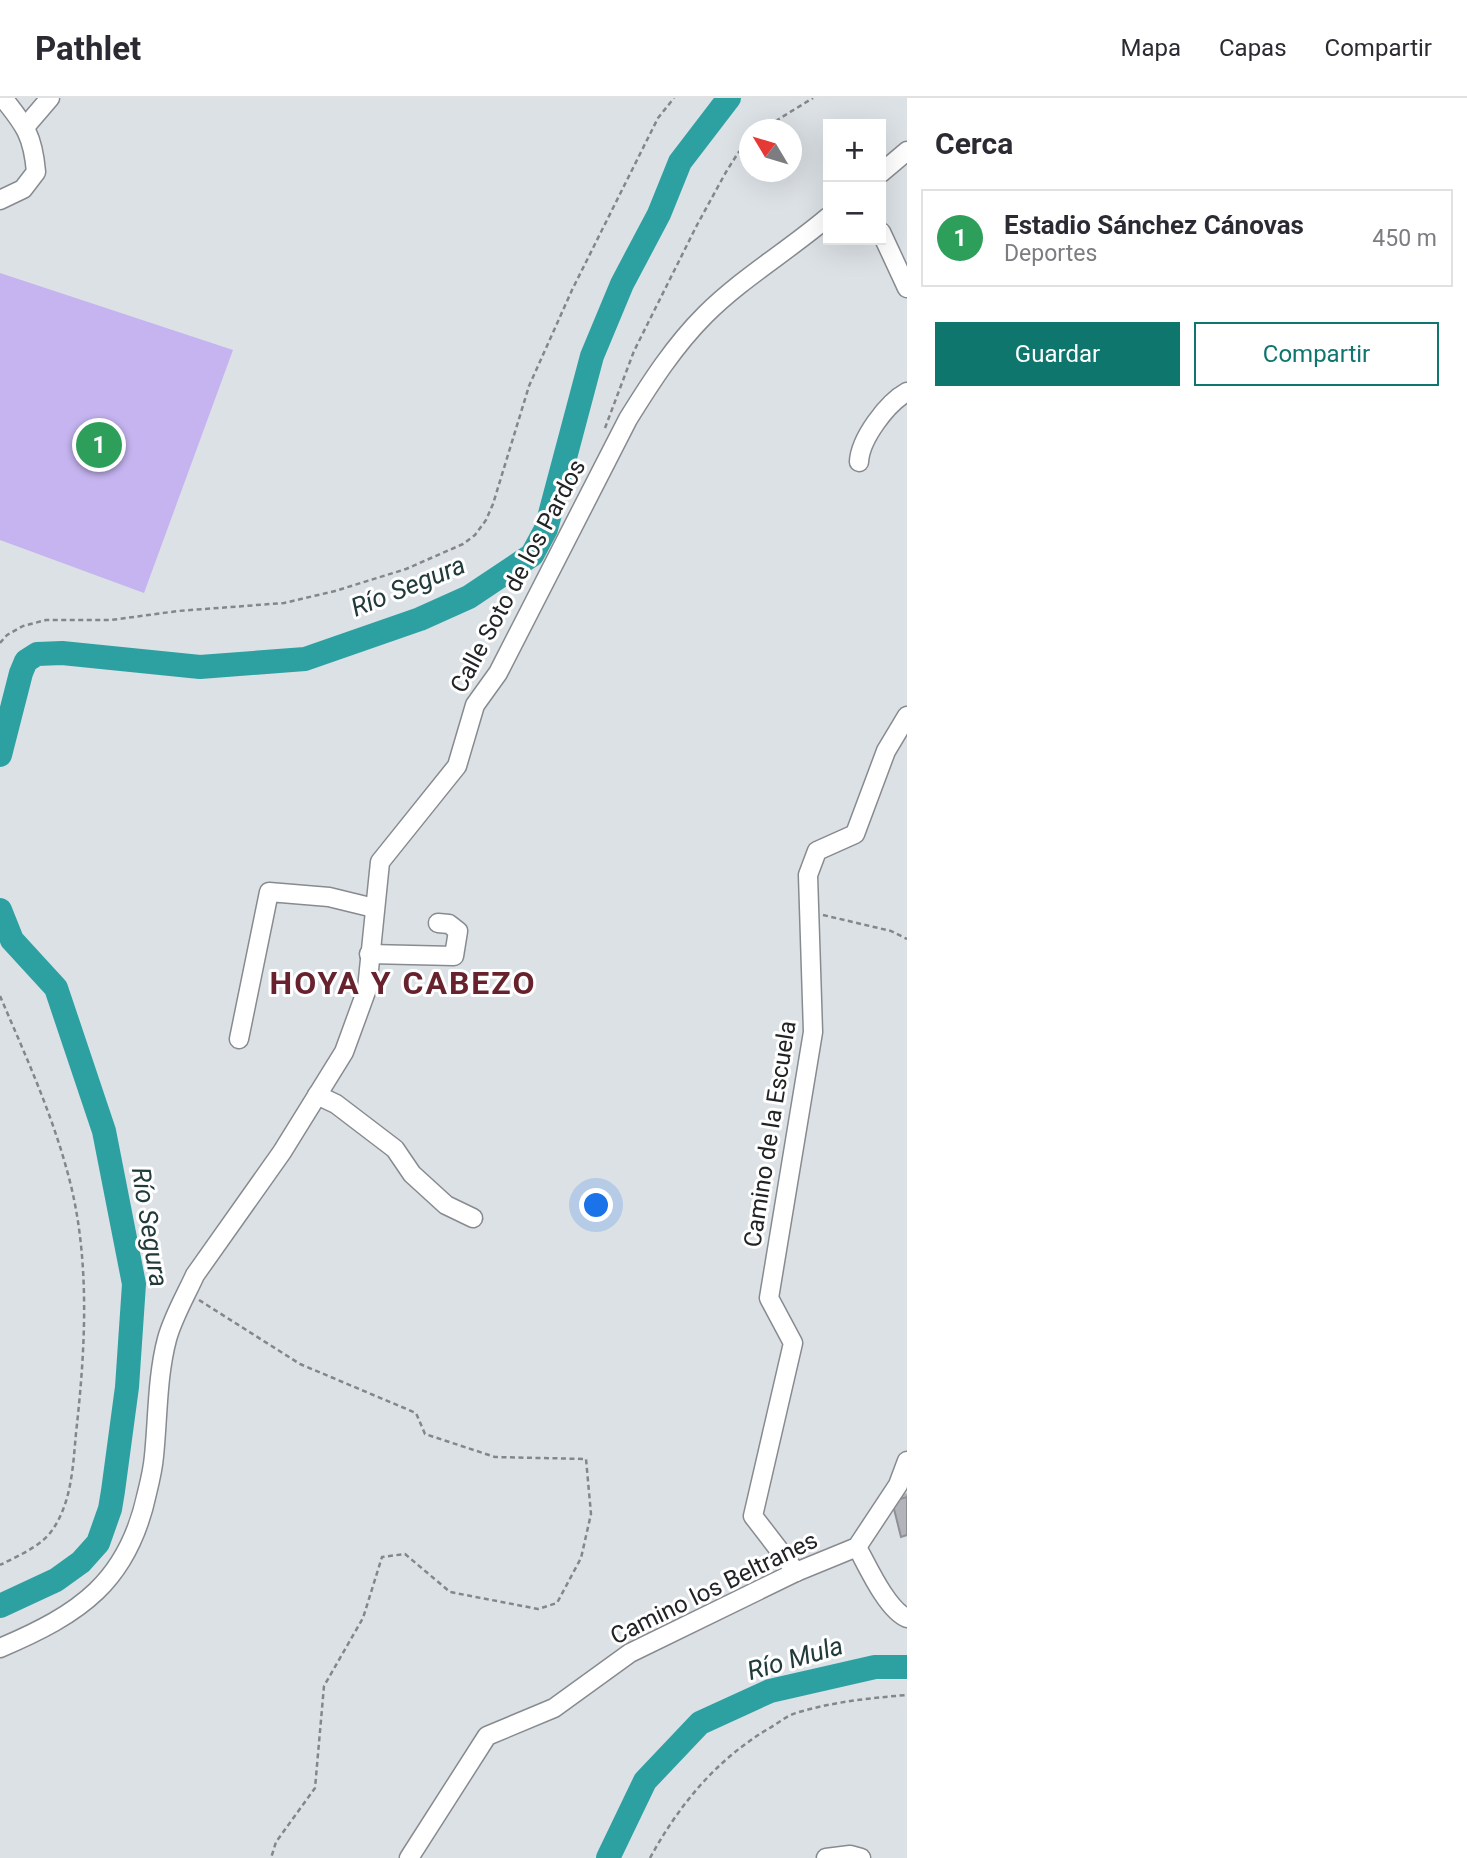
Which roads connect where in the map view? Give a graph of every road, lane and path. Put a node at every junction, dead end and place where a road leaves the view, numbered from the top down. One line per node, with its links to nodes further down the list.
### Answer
1 (3, 98): 6 (street)
2 (50, 98): 6 (street)
3 (674, 98): 17 (path)
4 (813, 98): 5 (path)
5 (779, 119)
6 (26, 126): 10 (street)
7 (907, 151): 9 (street)
8 (739, 152): 15 (path)
9 (886, 169)
10 (0, 200)
11 (823, 221): 19 (street, Calle Soto de los Pardos)
12 (886, 243): 13 (street)
13 (907, 288)
14 (907, 392): 16 (street)
15 (604, 429)
16 (859, 462)
17 (0, 643)
18 (907, 716): 20 (street, Camino de la Escuela)
19 (374, 908): 23 (street, Calle Soto de los Pardos); 25 (street)
20 (809, 911): 22 (path); 33 (street, Camino de la Escuela)
21 (438, 923): 23 (street)
22 (907, 939)
23 (369, 954): 26 (street, Calle Soto de los Pardos)
24 (0, 996): 32 (path)
25 (239, 1039)
26 (317, 1094): 27 (street); 28 (street, Calle Soto de los Pardos)
27 (473, 1217)
28 (187, 1293): 35 (street, Calle Soto de los Pardos); 37 (path)
29 (907, 1461): 30 (street, Camino los Beltranes)
30 (902, 1484): 31 (street, Camino los Beltranes)
31 (857, 1547): 33 (street, Camino los Beltranes); 34 (street)
32 (0, 1565)
33 (796, 1572): 38 (street, Camino los Beltranes)
34 (907, 1618)
35 (0, 1648)
36 (907, 1695): 39 (path)
37 (271, 1858)
38 (409, 1858)
39 (650, 1858)
40 (826, 1858): 41 (street)
41 (861, 1858)

